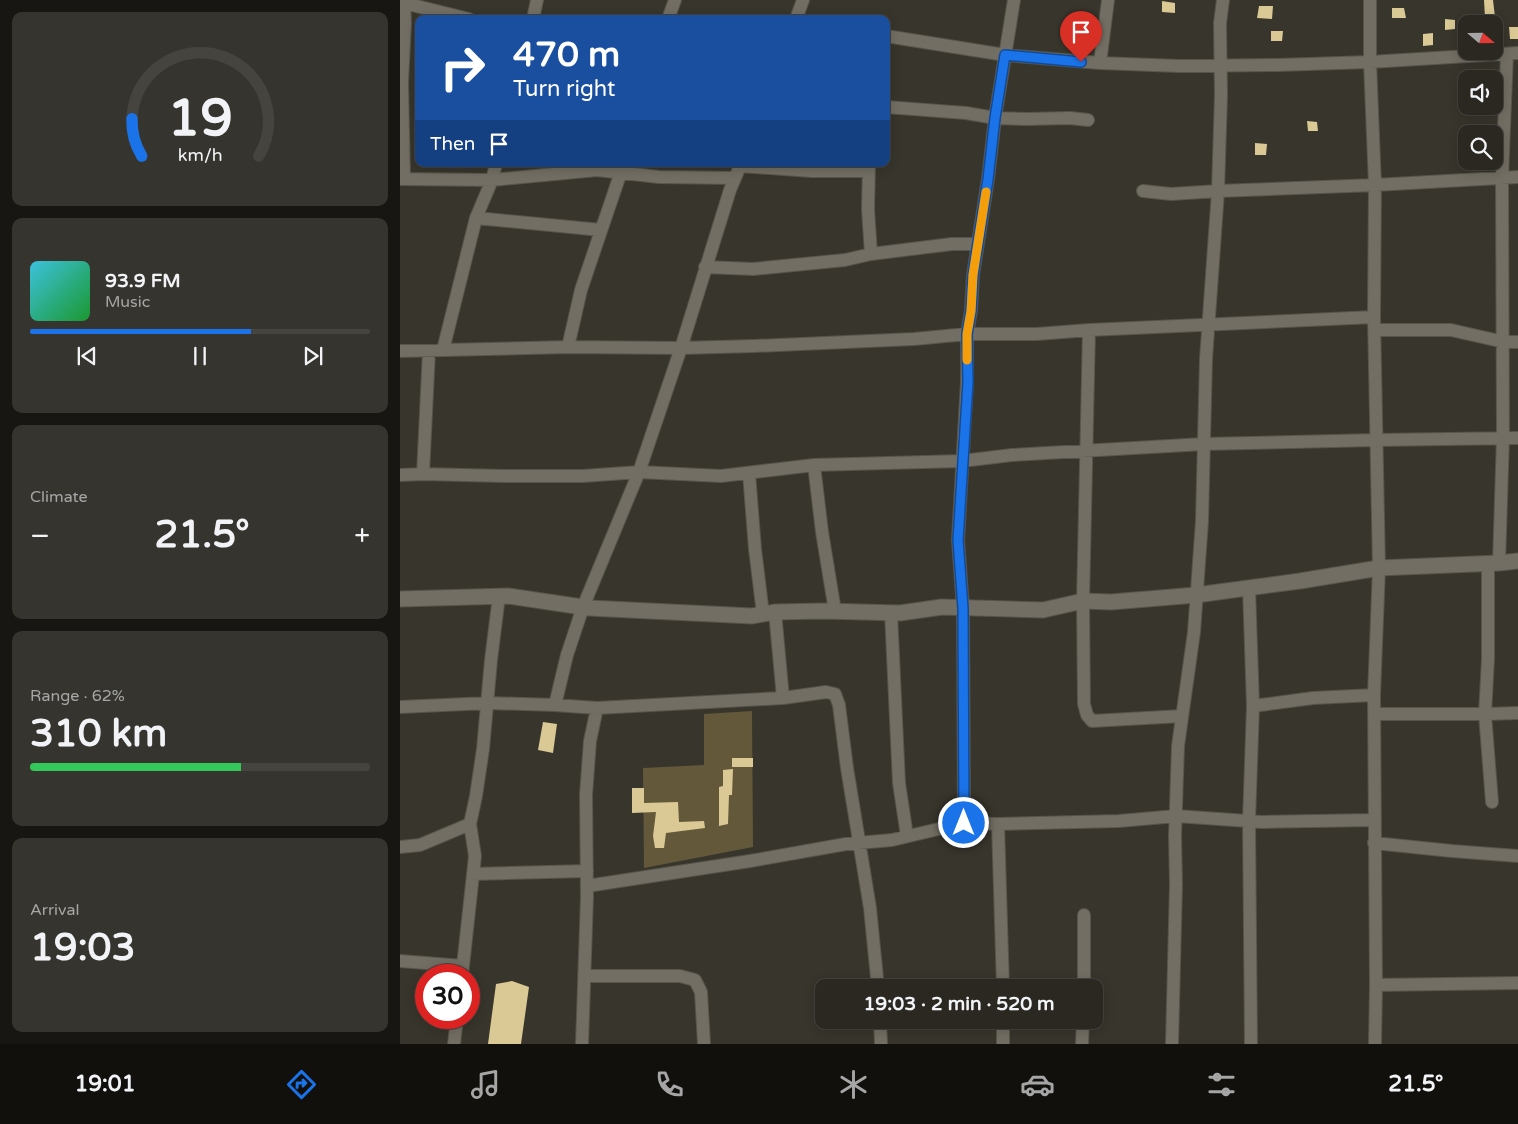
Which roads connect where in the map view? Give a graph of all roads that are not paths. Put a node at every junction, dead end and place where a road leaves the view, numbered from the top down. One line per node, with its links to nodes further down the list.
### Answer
1 (537, 0): 10 (street)
2 (675, 0): 11 (street)
3 (803, 0): 12 (street)
4 (1014, 0): 15 (street)
5 (1108, 0): 17 (street)
6 (1223, 0): 18 (street)
7 (1370, 0): 16 (street)
8 (403, 2): 9 (street); 28 (street)
9 (454, 15)
10 (534, 15)
11 (669, 15)
12 (797, 15)
13 (890, 37): 15 (street)
14 (1513, 54): 16 (street); 27 (street)
15 (1005, 55): 17 (street); 20 (street)
16 (1370, 62): 18 (street); 30 (street)
17 (1100, 63): 18 (street)
18 (1221, 66): 32 (street)
19 (890, 107): 20 (street)
20 (995, 118): 21 (street); 35 (street)
21 (1088, 120)
22 (495, 167): 29 (street)
23 (622, 168): 25 (street); 29 (street); 34 (street)
24 (868, 168): 25 (street); 36 (street)
25 (738, 169): 37 (street)
26 (1518, 176): 27 (street)
27 (1502, 177): 30 (street); 43 (street)
28 (402, 178): 29 (street)
29 (492, 180): 33 (street)
30 (1375, 185): 32 (street); 38 (street)
31 (1143, 191): 32 (street)
32 (1218, 191): 39 (street)
33 (476, 218): 34 (street); 47 (street)
34 (601, 230): 45 (street)
35 (978, 244): 36 (street); 42 (street)
36 (871, 254): 37 (street)
37 (705, 267): 46 (street)
38 (1374, 317): 39 (street); 41 (street)
39 (1209, 324): 40 (street); 53 (street)
40 (1088, 330): 42 (street); 54 (street)
41 (1375, 330): 43 (street); 52 (street)
42 (967, 334): 46 (street); 55 (street)
43 (1504, 342): 44 (street); 50 (street)
44 (1518, 342)
45 (568, 347): 46 (street); 47 (street)
46 (681, 348): 57 (street)
47 (443, 350): 49 (street)
48 (400, 351): 49 (street)
49 (429, 351): 59 (street)
50 (1503, 438): 51 (street); 52 (street); 62 (street)
51 (1518, 438)
52 (1376, 440): 53 (street); 63 (street)
53 (1204, 444): 54 (street); 65 (street)
54 (1085, 452): 55 (street); 68 (street)
55 (962, 461): 56 (street); 70 (street)
56 (814, 465): 58 (street); 71 (street)
57 (639, 472): 58 (street); 59 (street); 69 (street)
58 (749, 473): 72 (street)
59 (423, 474): 60 (street)
60 (400, 475)
61 (1518, 561): 62 (main road)
62 (1494, 563): 63 (main road); 83 (street)
63 (1379, 568): 64 (main road); 74 (street)
64 (1249, 588): 65 (main road); 78 (street)
65 (1196, 595): 68 (main road); 84 (street)
66 (499, 596): 67 (main road); 69 (main road); 76 (street)
67 (400, 599)
68 (1083, 601): 70 (main road); 84 (street)
69 (583, 607): 72 (main road); 77 (street)
70 (963, 608): 73 (main road); 89 (street)
71 (835, 611): 72 (main road); 73 (main road)
72 (769, 613): 75 (street)
73 (891, 613): 92 (street)
74 (1374, 695): 78 (street); 82 (street)
75 (783, 698): 80 (street); 93 (street)
76 (488, 703): 77 (street); 79 (street); 90 (street)
77 (555, 705): 80 (street)
78 (1253, 706): 88 (street)
79 (400, 707)
80 (597, 708): 97 (street)
81 (1518, 712): 83 (street)
82 (1374, 714): 83 (street); 87 (street)
83 (1486, 714): 85 (street)
84 (1182, 716): 86 (street)
85 (1492, 802)
86 (1176, 816): 88 (street); 91 (street); 120 (street)
87 (1374, 820): 88 (street); 94 (street)
88 (1249, 821): 121 (street)
89 (964, 823): 91 (street); 92 (street)
90 (470, 824): 95 (street); 98 (street)
91 (998, 824): 106 (street)
92 (907, 836): 93 (street)
93 (859, 842): 99 (street); 105 (street)
94 (1374, 843): 96 (street); 109 (street)
95 (400, 847)
96 (1518, 856)
97 (587, 871): 98 (street); 99 (street)
98 (474, 874): 103 (street)
99 (587, 886): 104 (street)
100 (1084, 916): 107 (street)
101 (400, 961): 102 (street)
102 (419, 964)
103 (464, 964)
104 (584, 976): 115 (street); 116 (street)
105 (877, 979)
106 (1003, 979)
107 (1084, 979)
108 (1518, 983): 109 (street)
109 (1376, 985): 122 (street)
110 (456, 1029): 114 (street)
111 (880, 1029): 117 (street)
112 (1003, 1029): 118 (street)
113 (1083, 1029): 119 (street)
114 (454, 1044)
115 (582, 1044)
116 (704, 1044)
117 (881, 1044)
118 (1003, 1044)
119 (1082, 1044)
120 (1172, 1044)
121 (1251, 1044)
122 (1374, 1044)

